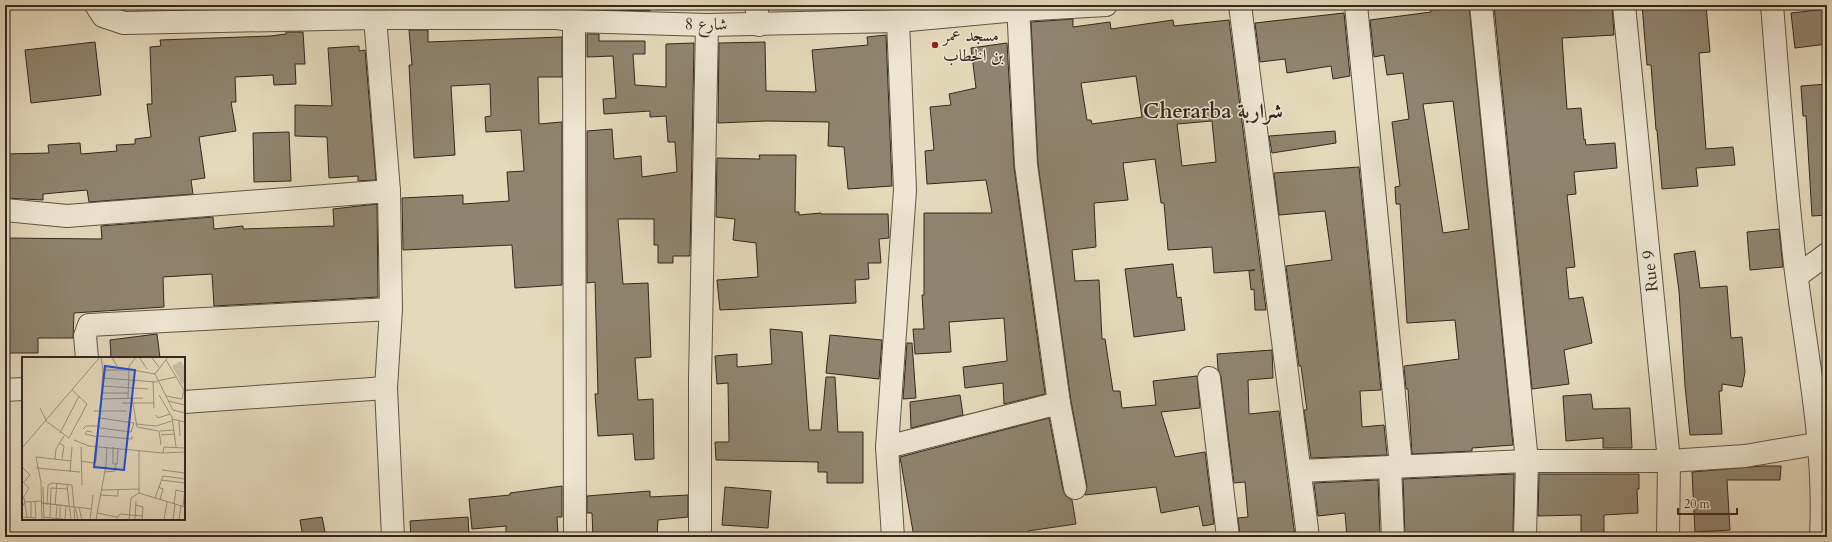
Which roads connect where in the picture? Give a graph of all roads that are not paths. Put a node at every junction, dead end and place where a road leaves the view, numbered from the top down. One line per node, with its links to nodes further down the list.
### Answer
1 (96, 5): 9 (street, شارع 8)
2 (1106, 5): 8 (street, شارع 8)
3 (1240, 5): 31 (street)
4 (1356, 5): 30 (street)
5 (1481, 5): 29 (street)
6 (1624, 5): 28 (street, Rue 9)
7 (1772, 5): 17 (street)
8 (1018, 7): 12 (street, شارع 8); 25 (street)
9 (375, 12): 10 (street, شارع 8); 14 (street)
10 (562, 15): 13 (street, شارع 8); 34 (street)
11 (757, 15): 12 (street, شارع 8); 13 (street, شارع 8)
12 (898, 21): 27 (street)
13 (707, 25): 35 (street)
14 (389, 191): 15 (street); 18 (street)
15 (5, 210)
16 (1827, 254): 17 (street)
17 (1797, 276): 26 (street)
18 (392, 309): 19 (street); 21 (street)
19 (87, 357)
20 (1209, 378): 37 (street)
21 (386, 388): 24 (street); 33 (street)
22 (22, 389): 23 (street)
23 (5, 390)
24 (185, 402)
25 (1059, 403): 27 (street); 32 (street)
26 (1823, 442): 28 (street); 42 (street)
27 (887, 447): 36 (street)
28 (1668, 461): 29 (street); 41 (street, Rue 9)
29 (1527, 462): 30 (street); 40 (street)
30 (1395, 466): 31 (street); 39 (street)
31 (1300, 471): 38 (street)
32 (1075, 488)
33 (393, 537)
34 (575, 537)
35 (700, 537)
36 (894, 537)
37 (1228, 537)
38 (1308, 537)
39 (1393, 537)
40 (1525, 537)
41 (1668, 537)
42 (1821, 537)

